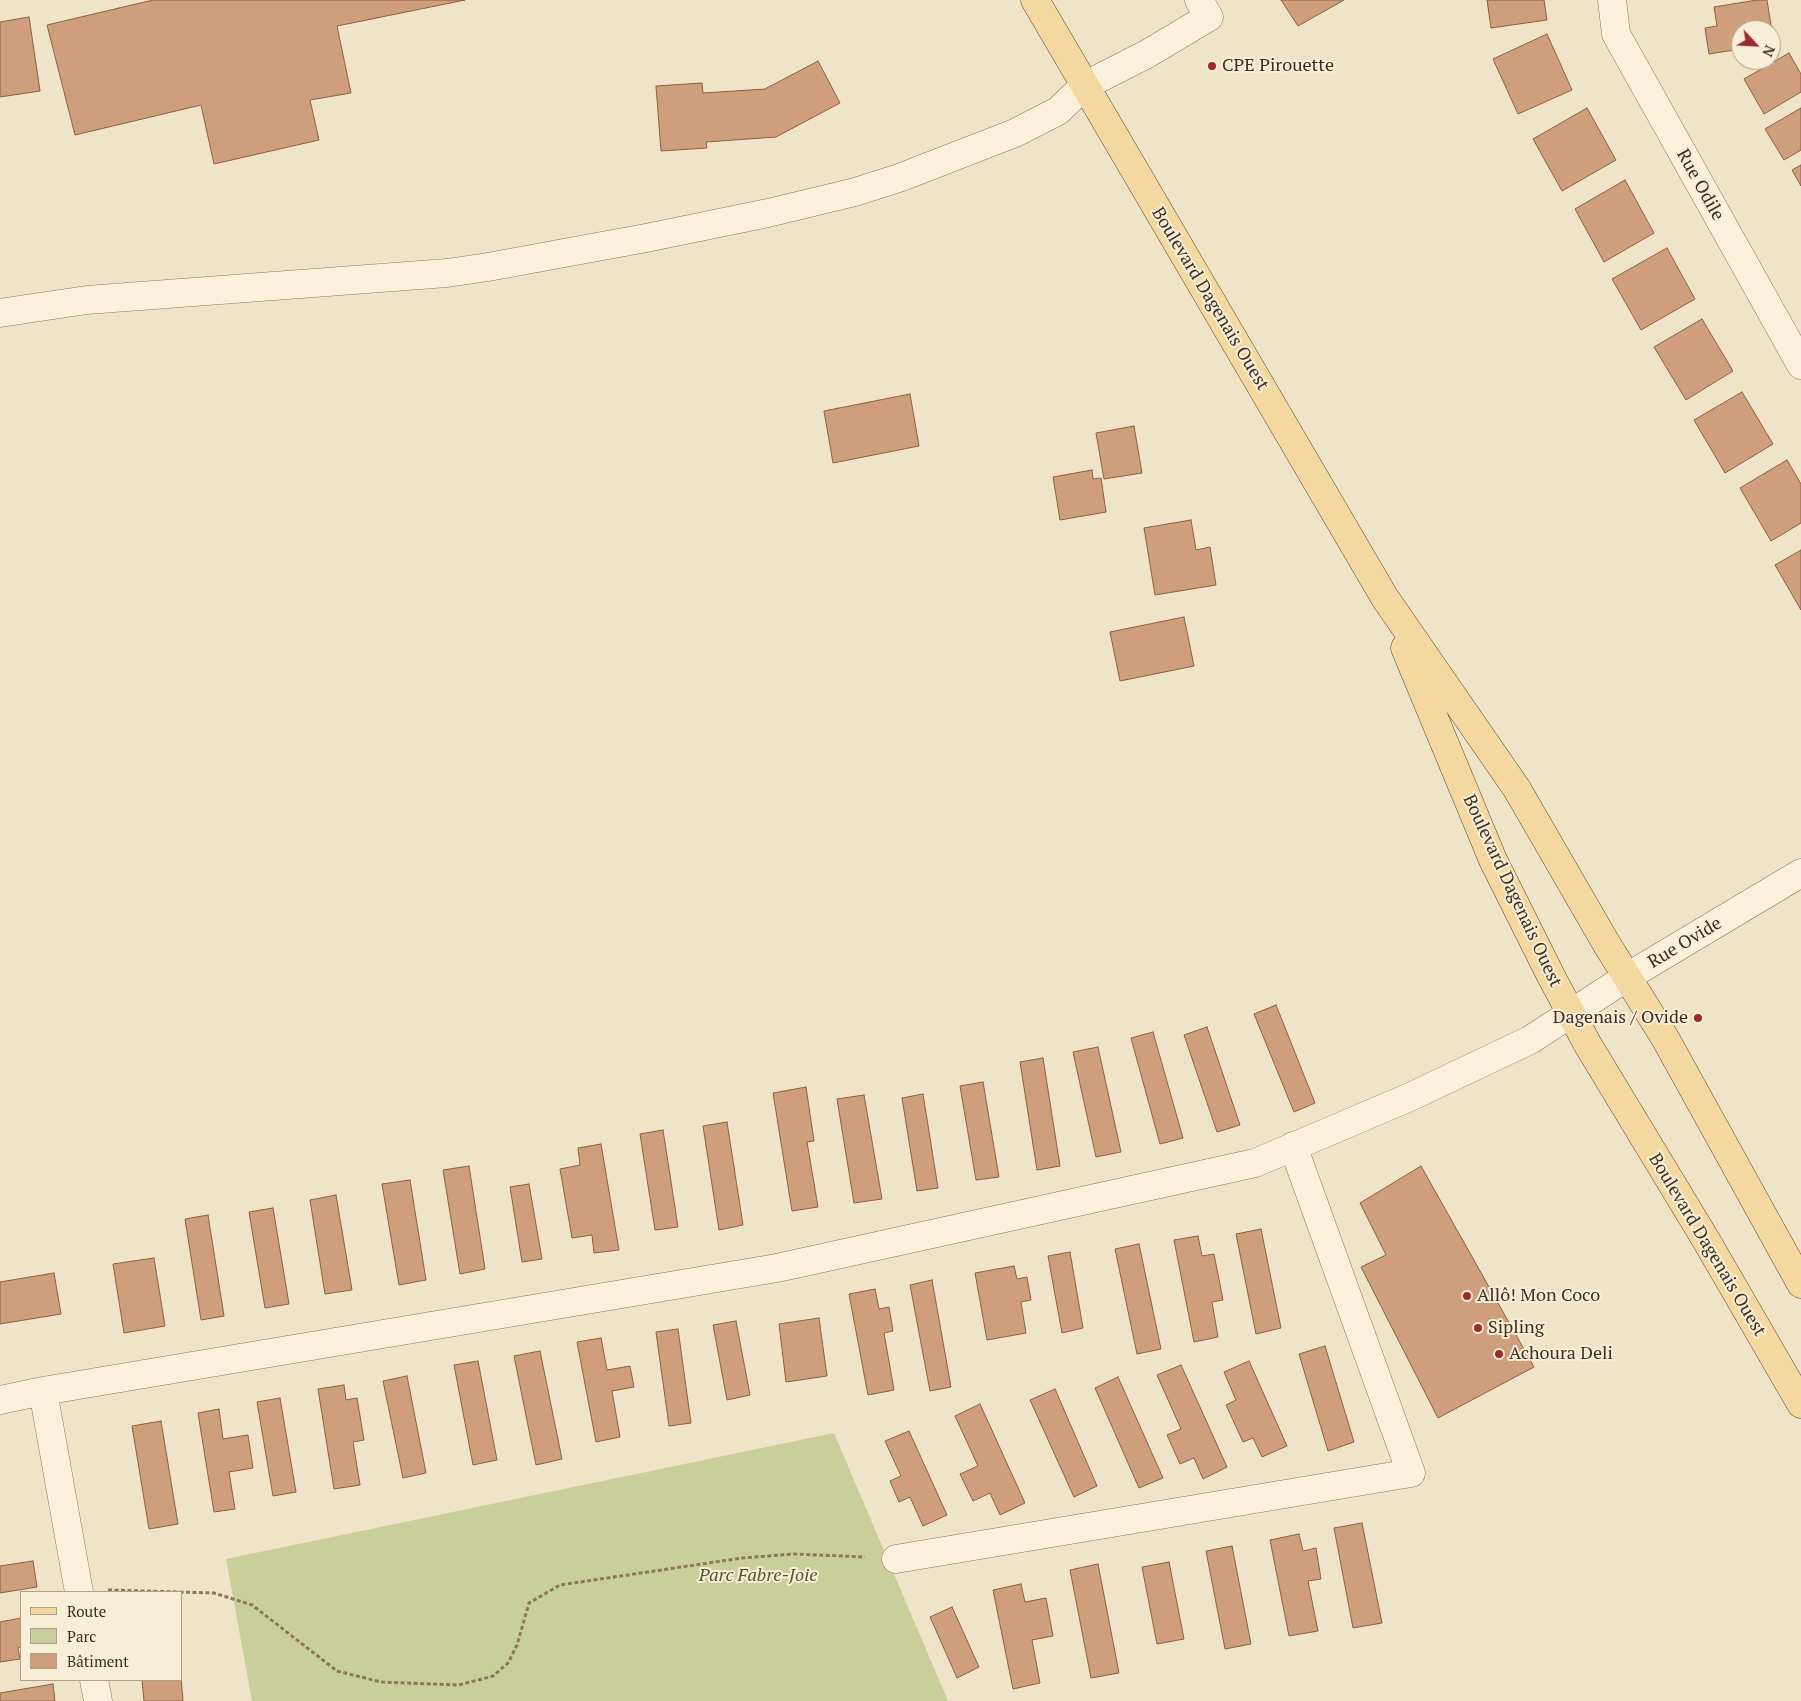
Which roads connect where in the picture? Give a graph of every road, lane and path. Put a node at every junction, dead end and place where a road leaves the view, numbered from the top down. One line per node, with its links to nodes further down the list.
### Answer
1 (1035, 0): 4 (main road, Boulevard Dagenais Ouest)
2 (1199, 0): 4 (street)
3 (1612, 0): 6 (street, Rue Odile)
4 (1084, 86): 5 (street); 7 (main road, Boulevard Dagenais Ouest)
5 (0, 313)
6 (1801, 365)
7 (1385, 598): 9 (main road, Boulevard Dagenais Ouest); 10 (main road, Boulevard Dagenais Ouest)
8 (1801, 873): 9 (street, Rue Ovide)
9 (1627, 977): 10 (street, Rue Ovide); 12 (main road, Boulevard Dagenais Ouest)
10 (1570, 1014): 11 (street, Rue Ovide); 15 (main road, Boulevard Dagenais Ouest)
11 (1294, 1146): 13 (street, Rue Ovide); 16 (street)
12 (1801, 1284)
13 (43, 1391): 14 (street, Rue Ovide); 17 (street)
14 (0, 1400)
15 (1801, 1404)
16 (896, 1559): 19 (path)
17 (78, 1590): 18 (path)
18 (123, 1591)
19 (182, 1592)
20 (94, 1681): 21 (street)
21 (98, 1701)

